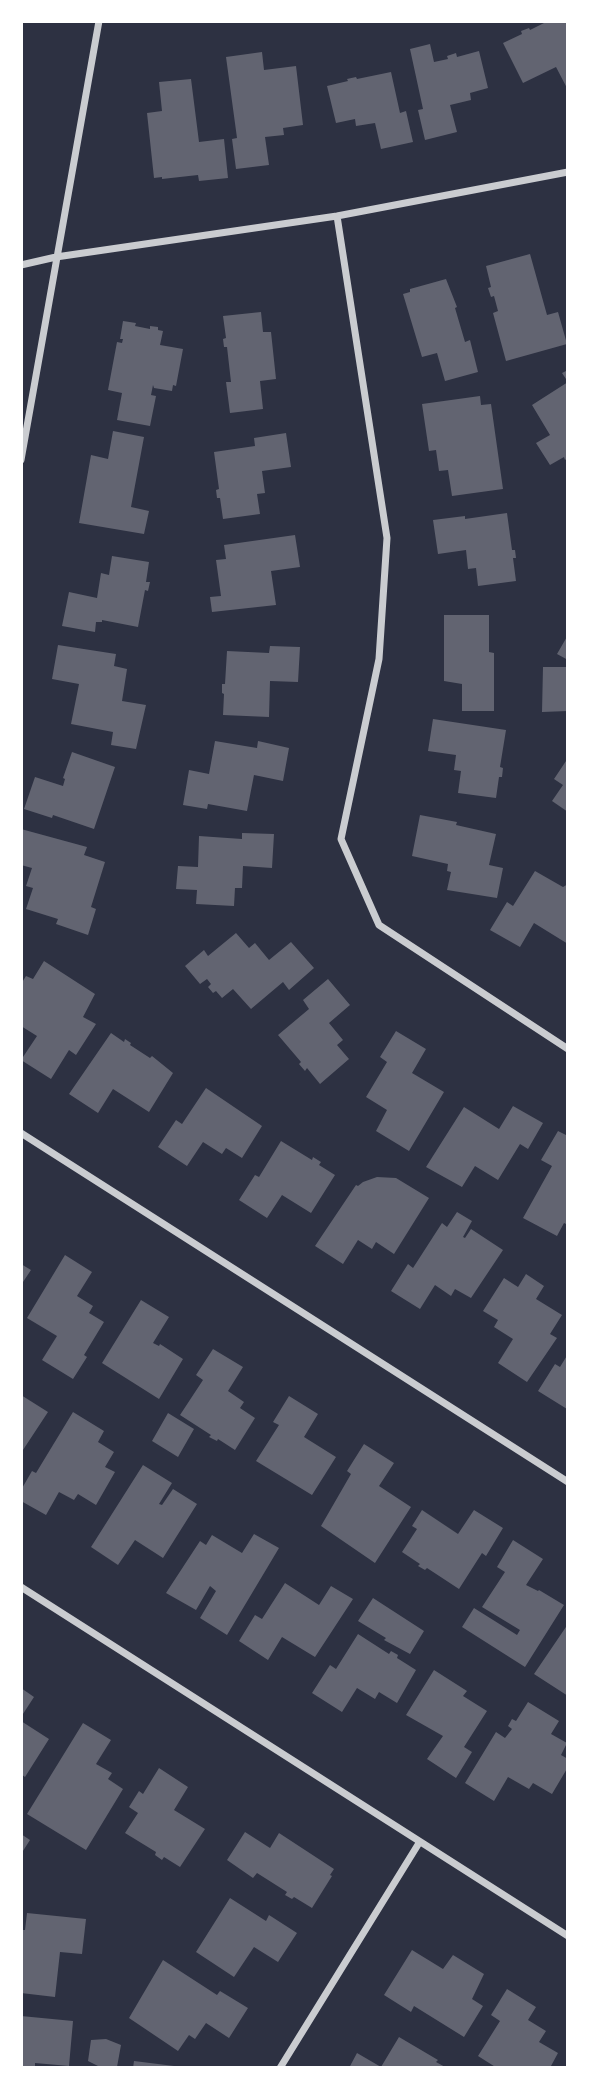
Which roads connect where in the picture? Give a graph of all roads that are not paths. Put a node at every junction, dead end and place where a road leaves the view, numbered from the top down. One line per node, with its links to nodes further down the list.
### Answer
1 (99, 21): 4 (street)
2 (568, 172): 3 (street)
3 (337, 216): 4 (street); 7 (street)
4 (56, 257): 5 (street); 6 (street)
5 (21, 265)
6 (21, 460)
7 (568, 1049)
8 (21, 1133): 9 (street)
9 (568, 1482)
10 (21, 1587): 11 (street)
11 (419, 1843): 12 (street); 13 (street)
12 (568, 1936)
13 (280, 2068)

